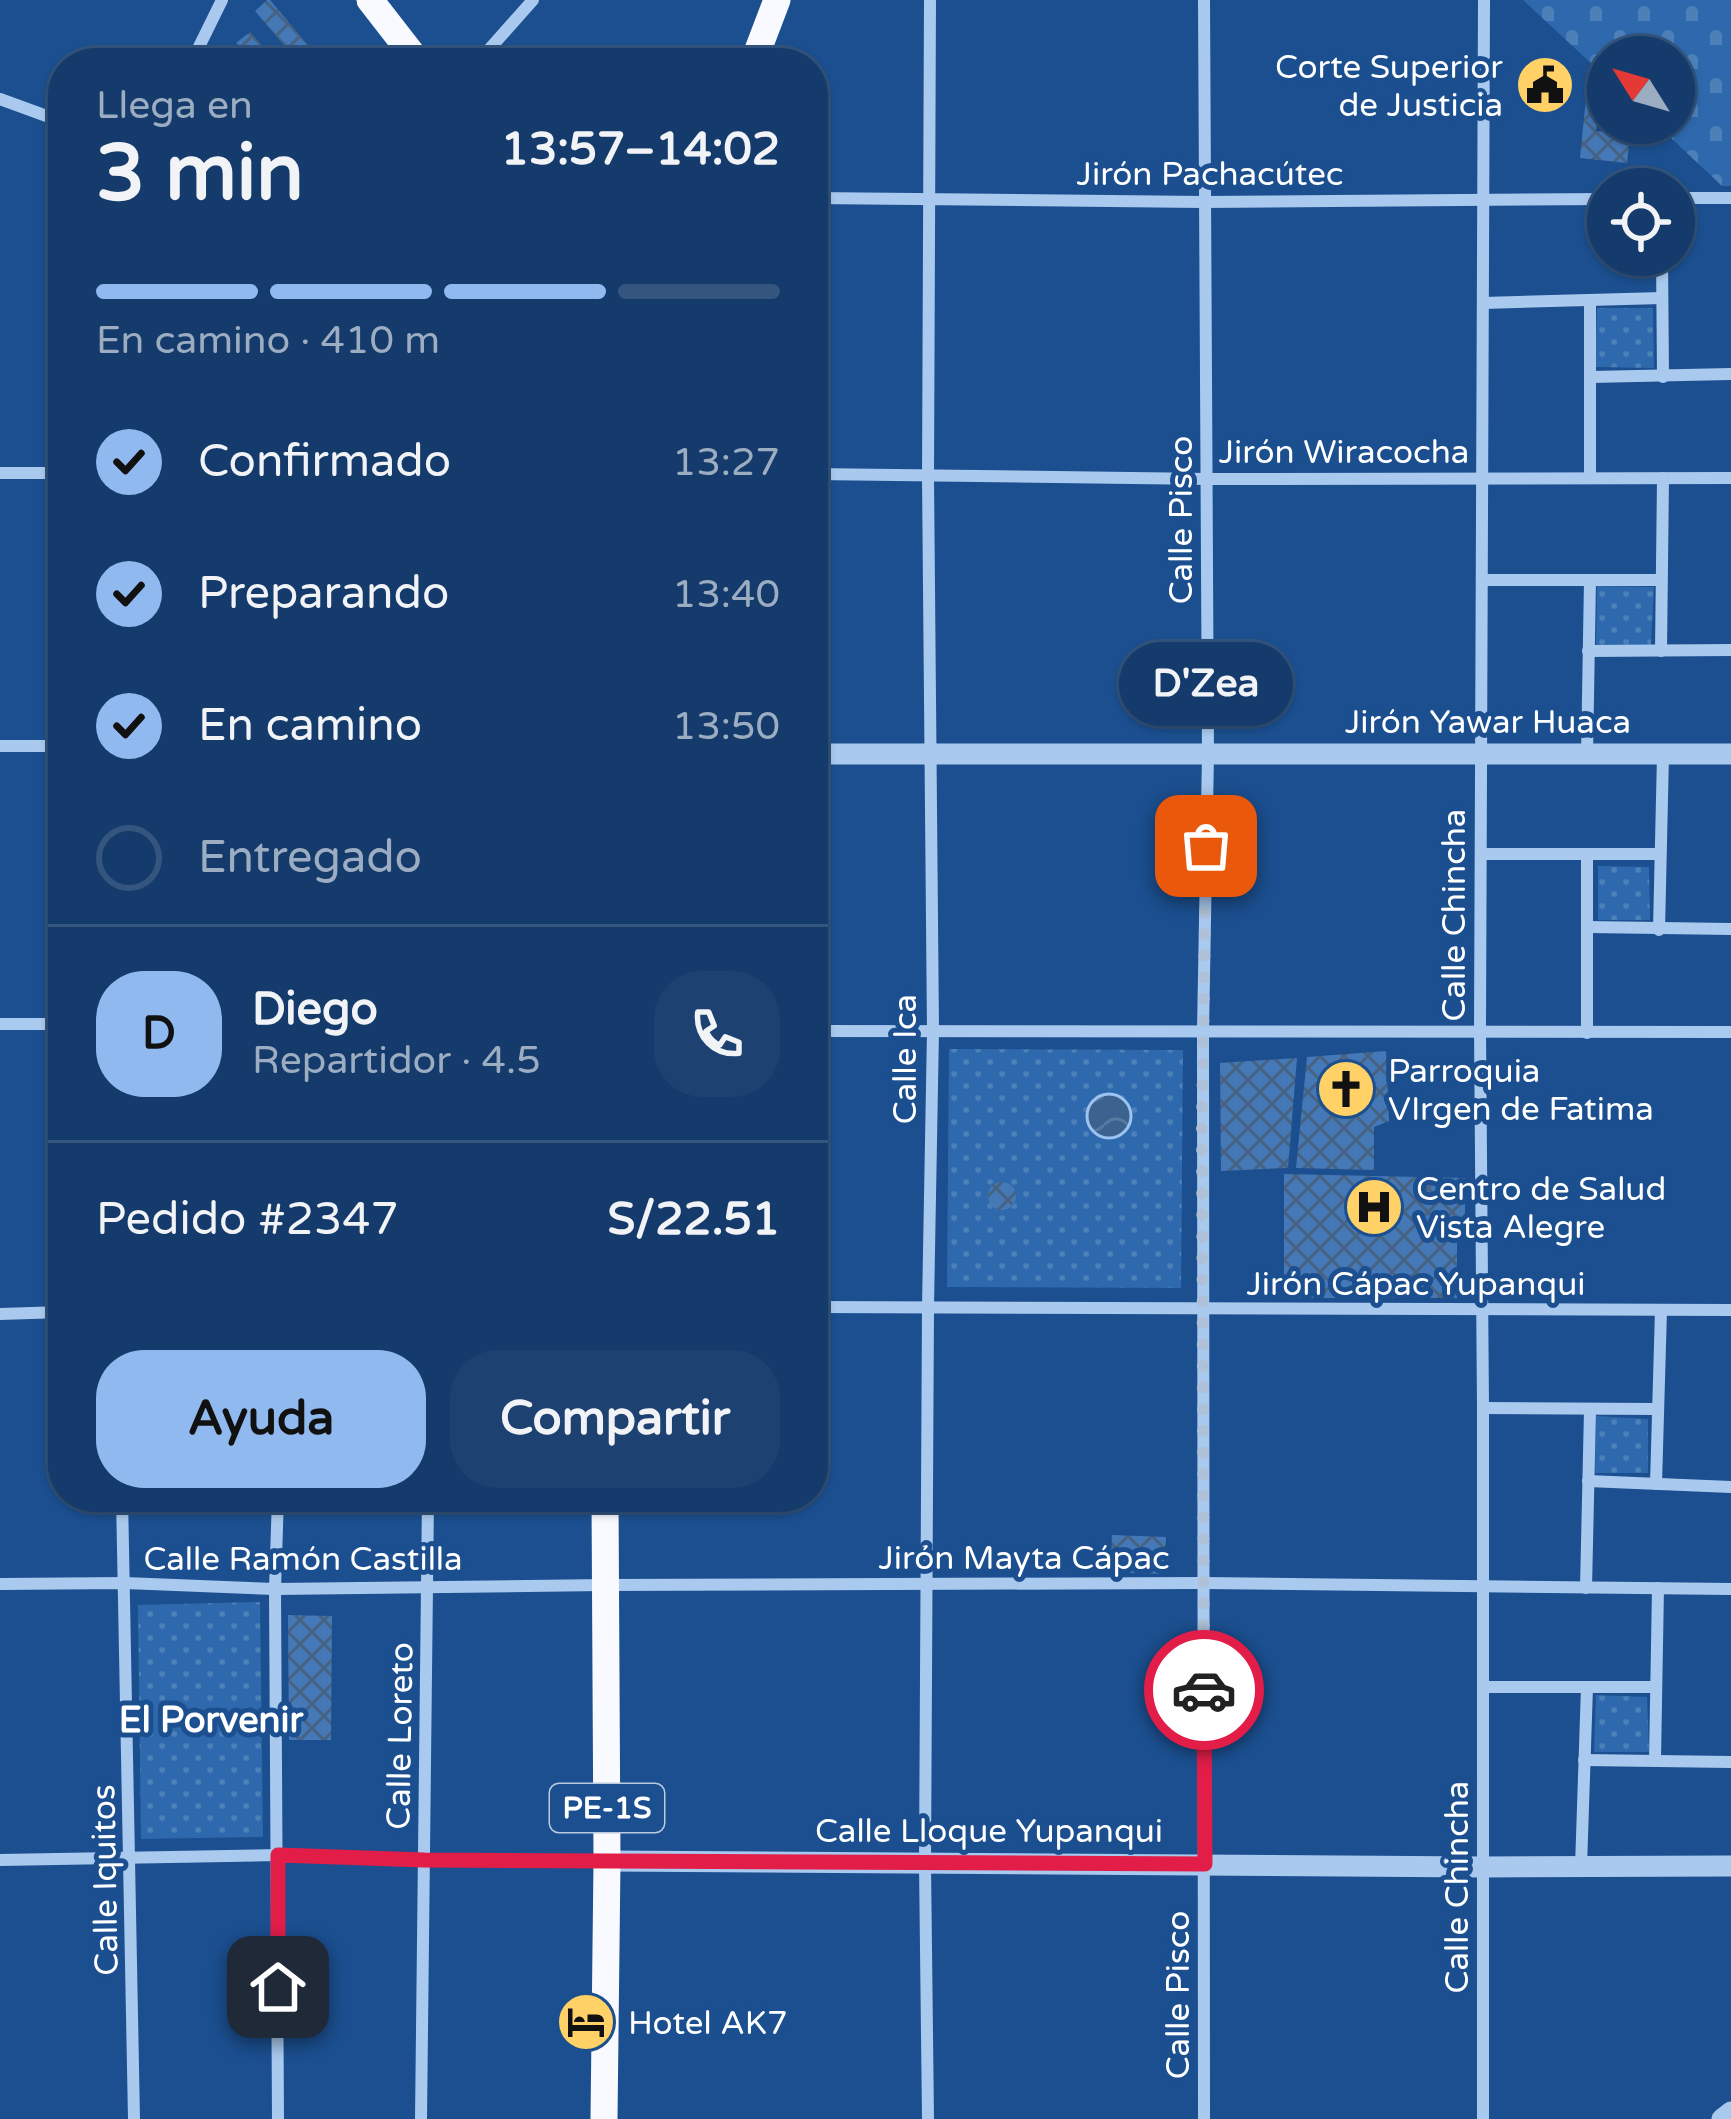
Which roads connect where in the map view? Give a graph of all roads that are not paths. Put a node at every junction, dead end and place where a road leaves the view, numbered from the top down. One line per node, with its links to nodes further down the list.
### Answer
1 (222, 0): 9 (street)
2 (370, 0): 10 (highway)
3 (532, 0): 11 (street)
4 (777, 0): 12 (highway)
5 (930, 0): 20 (street, Calle Ica)
6 (1204, 0): 21 (street, Calle Pisco)
7 (1495, 0): 8 (street)
8 (1484, 5): 18 (street, Calle Chincha)
9 (198, 48)
10 (407, 48)
11 (490, 48)
12 (759, 48)
13 (0, 99): 14 (street)
14 (48, 117)
15 (828, 198): 20 (street, Jirón Pachacútec)
16 (1695, 198): 17 (street)
17 (1731, 198)
18 (1484, 199): 19 (street, Jirón Pachacútec); 21 (street, Jirón Pachacútec); 25 (street, Calle Chincha)
19 (1587, 199)
20 (928, 200): 21 (street, Jirón Pachacútec); 32 (street, Calle Ica)
21 (1203, 202): 37 (street, Calle Pisco)
22 (1662, 276): 23 (street)
23 (1662, 298): 24 (street); 27 (street)
24 (1590, 300): 25 (street); 28 (street)
25 (1484, 303): 33 (street, Calle Chincha)
26 (1731, 374): 27 (street)
27 (1663, 376): 28 (street)
28 (1590, 377): 34 (street)
29 (0, 473): 30 (street)
30 (48, 473)
31 (828, 474): 32 (street, Jirón Wiracocha)
32 (928, 477): 37 (street, Jirón Wiracocha); 47 (street, Calle Ica)
33 (1482, 477): 34 (street, Jirón Wiracocha); 37 (street, Jirón Wiracocha); 38 (street, Calle Chincha)
34 (1590, 478): 35 (street, Jirón Wiracocha)
35 (1663, 478): 36 (street, Jirón Wiracocha); 40 (street)
36 (1731, 478)
37 (1208, 479): 48 (street, Calle Pisco)
38 (1481, 580): 39 (street); 50 (street, Calle Chincha)
39 (1590, 580): 40 (street); 43 (street)
40 (1661, 580): 42 (street)
41 (1731, 650): 42 (street)
42 (1660, 651): 43 (street)
43 (1588, 652): 51 (street)
44 (0, 746): 45 (street)
45 (48, 746)
46 (828, 754): 47 (street, Jirón Yawar Huaca)
47 (928, 754): 48 (street, Jirón Yawar Huaca); 63 (street, Calle Ica)
48 (1208, 754): 50 (street, Jirón Yawar Huaca); 64 (street, Calle Pisco)
49 (1731, 754): 52 (street, Jirón Yawar Huaca)
50 (1480, 755): 51 (street, Jirón Yawar Huaca); 53 (street, Calle Chincha)
51 (1586, 755): 52 (street, Jirón Yawar Huaca)
52 (1663, 755): 55 (street)
53 (1480, 854): 54 (street); 62 (street, Calle Chincha)
54 (1587, 854): 55 (street); 56 (street)
55 (1660, 854): 58 (street)
56 (1588, 927): 58 (street); 66 (street)
57 (1731, 929): 58 (street)
58 (1659, 930)
59 (0, 1024): 60 (street)
60 (48, 1024)
61 (828, 1030): 63 (street)
62 (1480, 1030): 64 (street); 66 (street); 69 (street, Calle Chincha)
63 (933, 1031): 64 (street); 67 (street, Calle Ica)
64 (1203, 1031): 70 (street, Calle Pisco)
65 (1731, 1032): 66 (street)
66 (1587, 1033)
67 (928, 1306): 68 (street, Jirón Cápac Yupanqui); 70 (street, Jirón Cápac Yupanqui); 89 (street, Calle Ica)
68 (828, 1307)
69 (1483, 1308): 70 (street, Jirón Cápac Yupanqui); 71 (street, Jirón Cápac Yupanqui); 75 (street, Calle Chincha)
70 (1202, 1310): 86 (street, Calle Pisco)
71 (1661, 1310): 72 (street, Jirón Cápac Yupanqui); 77 (street)
72 (1731, 1310)
73 (48, 1312): 74 (street)
74 (0, 1314)
75 (1484, 1408): 76 (street); 91 (street, Calle Chincha)
76 (1590, 1409): 77 (street); 78 (street)
77 (1657, 1409): 79 (street)
78 (1588, 1481): 79 (street); 92 (street)
79 (1656, 1484): 80 (street)
80 (1731, 1487)
81 (123, 1512): 85 (street, Calle Iquitos)
82 (278, 1512): 95 (street)
83 (428, 1512): 90 (street, Calle Loreto)
84 (605, 1512): 88 (highway, PE-1S)
85 (125, 1583): 87 (street, Calle Ramón Castilla); 95 (street, Calle Ramón Castilla); 103 (street, Calle Iquitos)
86 (1203, 1583): 89 (street, Jirón Mayta Cápac); 91 (street, Jirón Mayta Cápac); 108 (street, Calle Pisco)
87 (0, 1584)
88 (604, 1585): 89 (street, Jirón Mayta Cápac); 90 (street, Calle Ramón Castilla); 106 (highway, PE-1S)
89 (928, 1585): 107 (street, Calle Ica)
90 (428, 1587): 95 (street, Calle Ramón Castilla); 105 (street, Calle Loreto)
91 (1484, 1588): 92 (street, Jirón Mayta Cápac); 96 (street, Calle Chincha)
92 (1586, 1588): 93 (street, Jirón Mayta Cápac)
93 (1658, 1588): 94 (street, Jirón Mayta Cápac); 98 (street)
94 (1731, 1588)
95 (275, 1589): 102 (street)
96 (1483, 1688): 97 (street); 110 (street, Calle Chincha)
97 (1587, 1688): 98 (street); 99 (street)
98 (1656, 1688): 100 (street)
99 (1584, 1760): 100 (street); 111 (street)
100 (1655, 1760): 101 (street)
101 (1731, 1762)
102 (278, 1855): 103 (street); 105 (street); 114 (street)
103 (130, 1857): 104 (street); 113 (street, Calle Iquitos)
104 (0, 1860)
105 (424, 1860): 106 (street); 115 (street, Calle Loreto)
106 (607, 1862): 107 (street, Calle Lloque Yupanqui); 116 (highway, PE-1S)
107 (925, 1864): 108 (street, Calle Lloque Yupanqui); 117 (street, Calle Ica)
108 (1205, 1864): 110 (street, Calle Lloque Yupanqui); 118 (street, Calle Pisco)
109 (1731, 1866): 111 (street, Calle Lloque Yupanqui)
110 (1482, 1867): 111 (street, Calle Lloque Yupanqui); 119 (street, Calle Chincha)
111 (1581, 1867)
112 (1731, 2112): 120 (street)
113 (134, 2119)
114 (278, 2119)
115 (422, 2119)
116 (604, 2119)
117 (928, 2119)
118 (1204, 2119)
119 (1483, 2119)
120 (1723, 2119)

